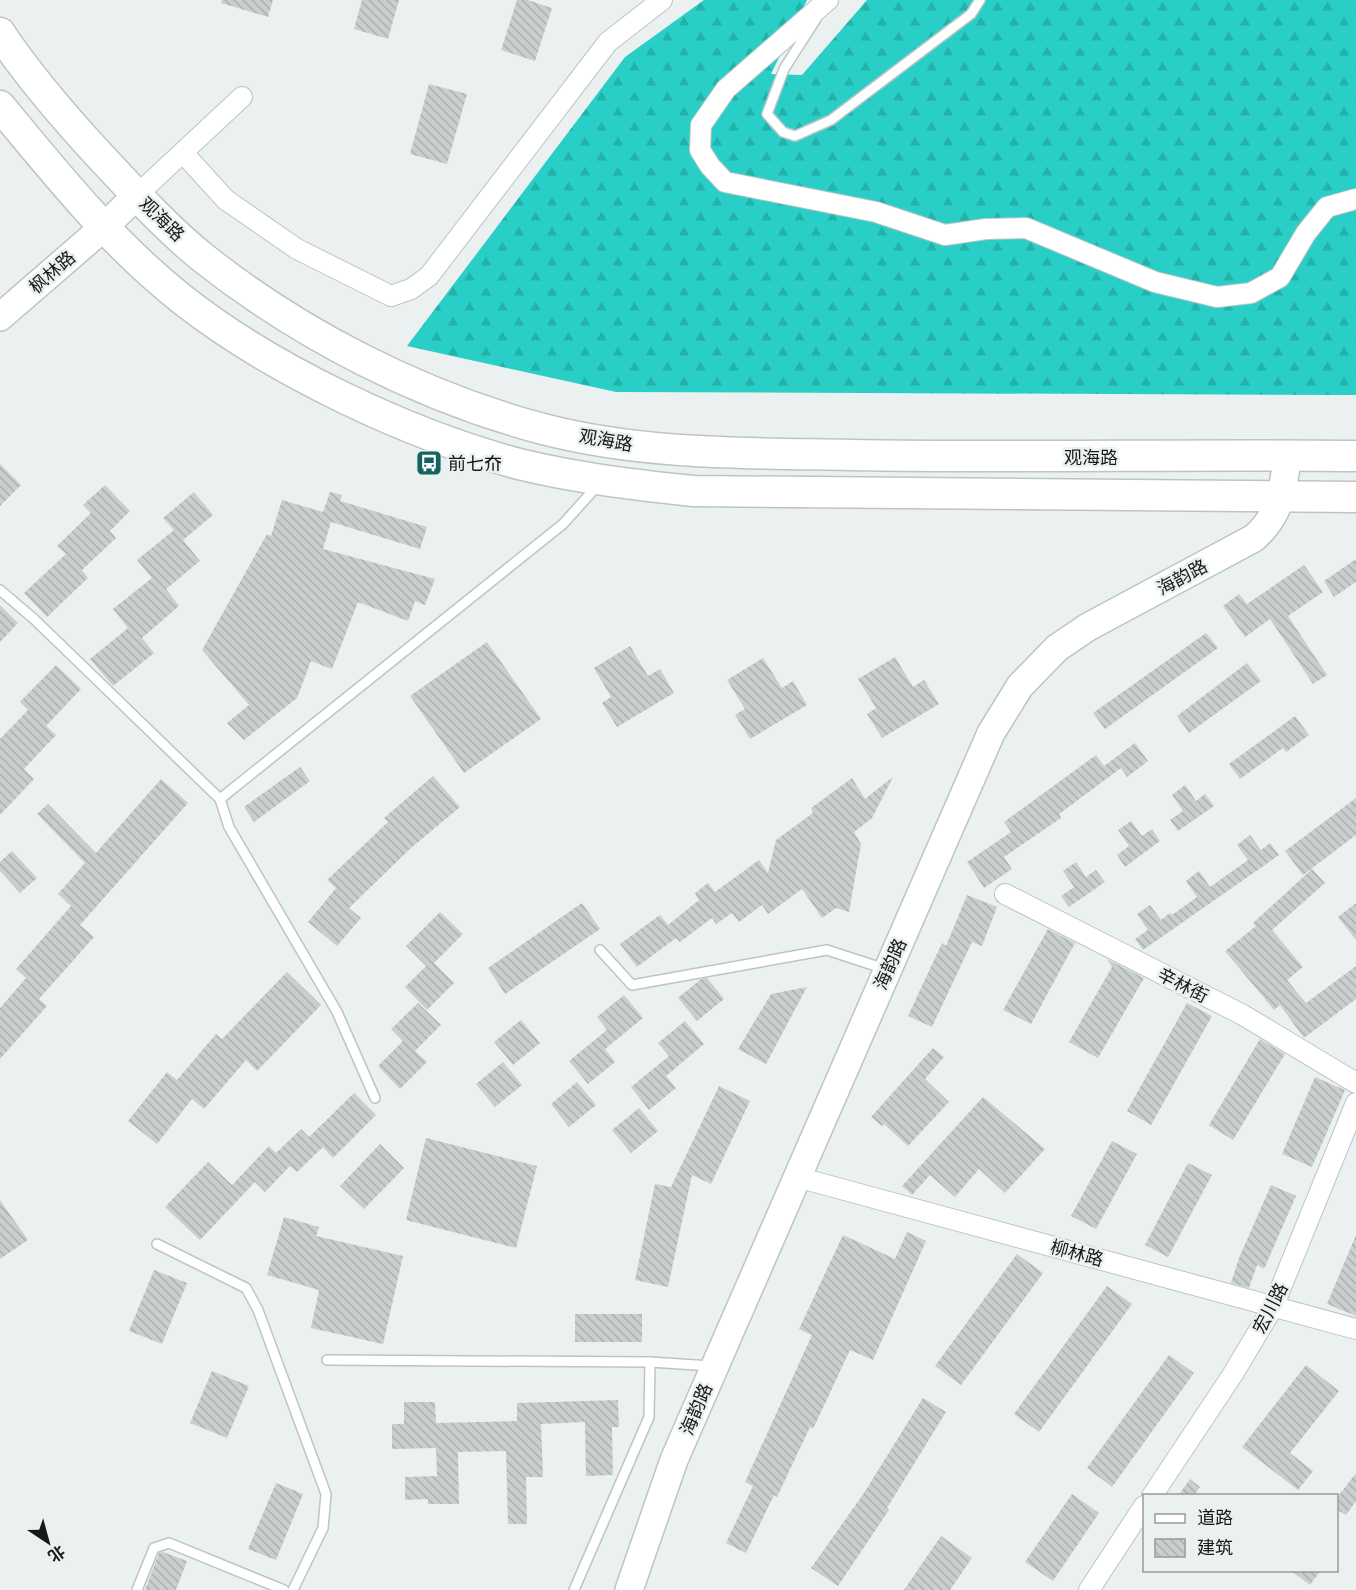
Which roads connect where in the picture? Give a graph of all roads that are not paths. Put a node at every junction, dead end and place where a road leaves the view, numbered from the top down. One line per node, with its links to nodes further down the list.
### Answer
1 (662, 0): 7 (street)
2 (980, 0): 3 (lane)
3 (827, 2): 9 (street)
4 (0, 33): 8 (main road, 观海路)
5 (242, 97): 7 (street)
6 (0, 106): 10 (main road, 观海路)
7 (184, 154): 8 (street)
8 (137, 195): 10 (street, 枫林路); 12 (main road, 观海路)
9 (1356, 199)
10 (104, 227): 11 (street, 枫林路); 14 (main road, 观海路)
11 (0, 317)
12 (1288, 455): 13 (main road, 观海路); 15 (street, 海韵路)
13 (1356, 456)
14 (602, 480): 15 (main road, 观海路); 18 (lane)
15 (1281, 495): 16 (main road, 观海路); 21 (street, 海韵路)
16 (1356, 497)
17 (0, 590): 18 (lane)
18 (220, 799): 23 (lane)
19 (1005, 894): 22 (street, 辛林街)
20 (600, 950): 21 (lane)
21 (888, 969): 25 (street, 海韵路)
22 (1356, 1083)
23 (375, 1098)
24 (1356, 1103): 27 (street, 宏川路)
25 (797, 1177): 27 (street, 柳林路); 31 (street, 海韵路)
26 (157, 1244): 36 (lane)
27 (1273, 1306): 28 (street, 柳林路); 32 (street, 宏川路)
28 (1356, 1329)
29 (327, 1360): 30 (lane)
30 (650, 1362): 31 (lane); 37 (lane)
31 (715, 1366): 38 (street, 海韵路)
32 (1153, 1494)
33 (1143, 1508): 39 (street)
34 (137, 1590): 35 (lane)
35 (284, 1590)
36 (293, 1590)
37 (574, 1590)
38 (629, 1590)
39 (1089, 1590)

